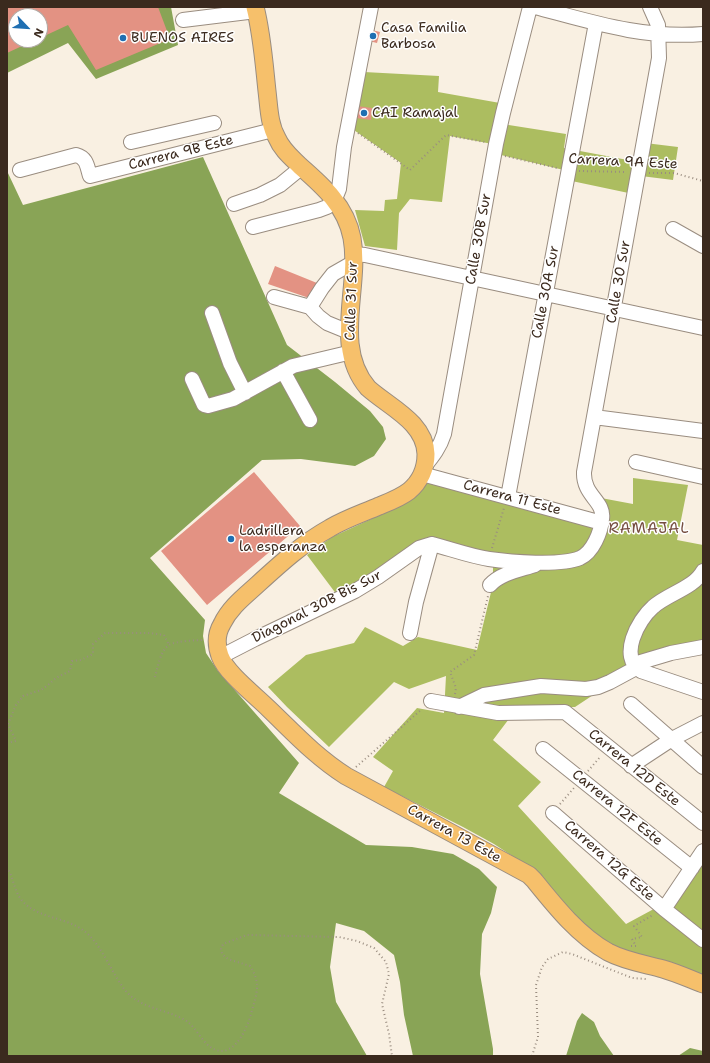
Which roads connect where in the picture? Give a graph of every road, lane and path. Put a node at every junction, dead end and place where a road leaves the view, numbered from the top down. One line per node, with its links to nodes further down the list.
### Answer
1 (371, 7): 11 (street)
2 (530, 7): 15 (street, Calle 30B Sur)
3 (535, 7): 7 (street)
4 (650, 7): 9 (street, Calle 30 Sur)
5 (256, 9): 6 (street); 13 (main road, Calle 31 Sur)
6 (183, 20)
7 (596, 23): 9 (street); 19 (street, Calle 30A Sur)
8 (703, 34): 9 (street)
9 (659, 35): 20 (street, Calle 30 Sur)
10 (214, 123): 12 (street)
11 (348, 126): 15 (path, Carrera 9A Este); 22 (street)
12 (182, 130): 14 (street); 16 (street)
13 (273, 130): 16 (street, Carrera 9B Este); 17 (main road, Calle 31 Sur)
14 (131, 142)
15 (495, 149): 19 (path, Carrera 9A Este); 28 (street, Calle 30B Sur)
16 (186, 152): 18 (street, Carrera 9B Este)
17 (302, 167): 22 (main road, Calle 31 Sur); 23 (street)
18 (20, 170)
19 (568, 171): 20 (path, Carrera 9A Este); 29 (street, Calle 30A Sur)
20 (638, 172): 21 (path, Carrera 9A Este); 32 (street, Calle 30 Sur)
21 (703, 181)
22 (335, 199): 24 (street); 27 (main road, Calle 31 Sur)
23 (234, 204)
24 (253, 227)
25 (673, 229): 26 (street)
26 (703, 246)
27 (354, 258): 28 (street); 31 (street); 35 (main road, Calle 31 Sur)
28 (472, 278): 29 (street); 44 (street, Calle 30B Sur)
29 (546, 294): 32 (street); 46 (street, Calle 30A Sur)
30 (274, 297): 31 (street)
31 (310, 308): 35 (street)
32 (614, 308): 34 (street); 40 (street, Calle 30 Sur)
33 (212, 313): 39 (street)
34 (703, 328)
35 (349, 332): 36 (main road, Calle 31 Sur)
36 (352, 352): 37 (street); 44 (main road, Calle 31 Sur)
37 (283, 371): 39 (street); 41 (street)
38 (192, 379): 39 (street)
39 (245, 393)
40 (594, 417): 42 (street); 47 (street, Calle 30 Sur)
41 (310, 420)
42 (703, 431)
43 (636, 462): 45 (street)
44 (423, 471): 46 (street, Carrera 11 Este); 54 (main road)
45 (703, 477)
46 (508, 497): 47 (street, Carrera 11 Este); 49 (path)
47 (602, 523): 50 (street)
48 (432, 544): 49 (street); 53 (street); 57 (street, Diagonal 30B Bis Sur)
49 (489, 559): 50 (street)
50 (543, 563): 52 (street)
51 (703, 571): 58 (street)
52 (490, 585): 63 (path)
53 (410, 633)
54 (217, 640): 55 (path); 57 (main road)
55 (169, 644): 59 (path); 66 (path)
56 (703, 647): 58 (street)
57 (220, 657): 70 (main road, Carrera 13 Este)
58 (635, 666): 60 (street); 63 (street)
59 (155, 677)
60 (703, 692)
61 (431, 701): 63 (street); 70 (path)
62 (631, 704): 65 (street)
63 (455, 706): 68 (street, Carrera 12D Este)
64 (703, 723): 65 (street)
65 (672, 740): 68 (street); 69 (street)
66 (7, 743)
67 (543, 749): 75 (street, Carrera 12F Este)
68 (631, 766): 72 (street, Carrera 12D Este)
69 (703, 767)
70 (346, 776): 80 (main road, Carrera 13 Este)
71 (553, 813): 76 (street, Carrera 12G Este)
72 (703, 823)
73 (703, 852): 75 (street)
74 (7, 867): 81 (path)
75 (692, 868): 76 (street)
76 (660, 905): 77 (street); 78 (path)
77 (703, 940)
78 (633, 952)
79 (649, 980): 82 (path)
80 (703, 984)
81 (392, 1056)
82 (532, 1056)

